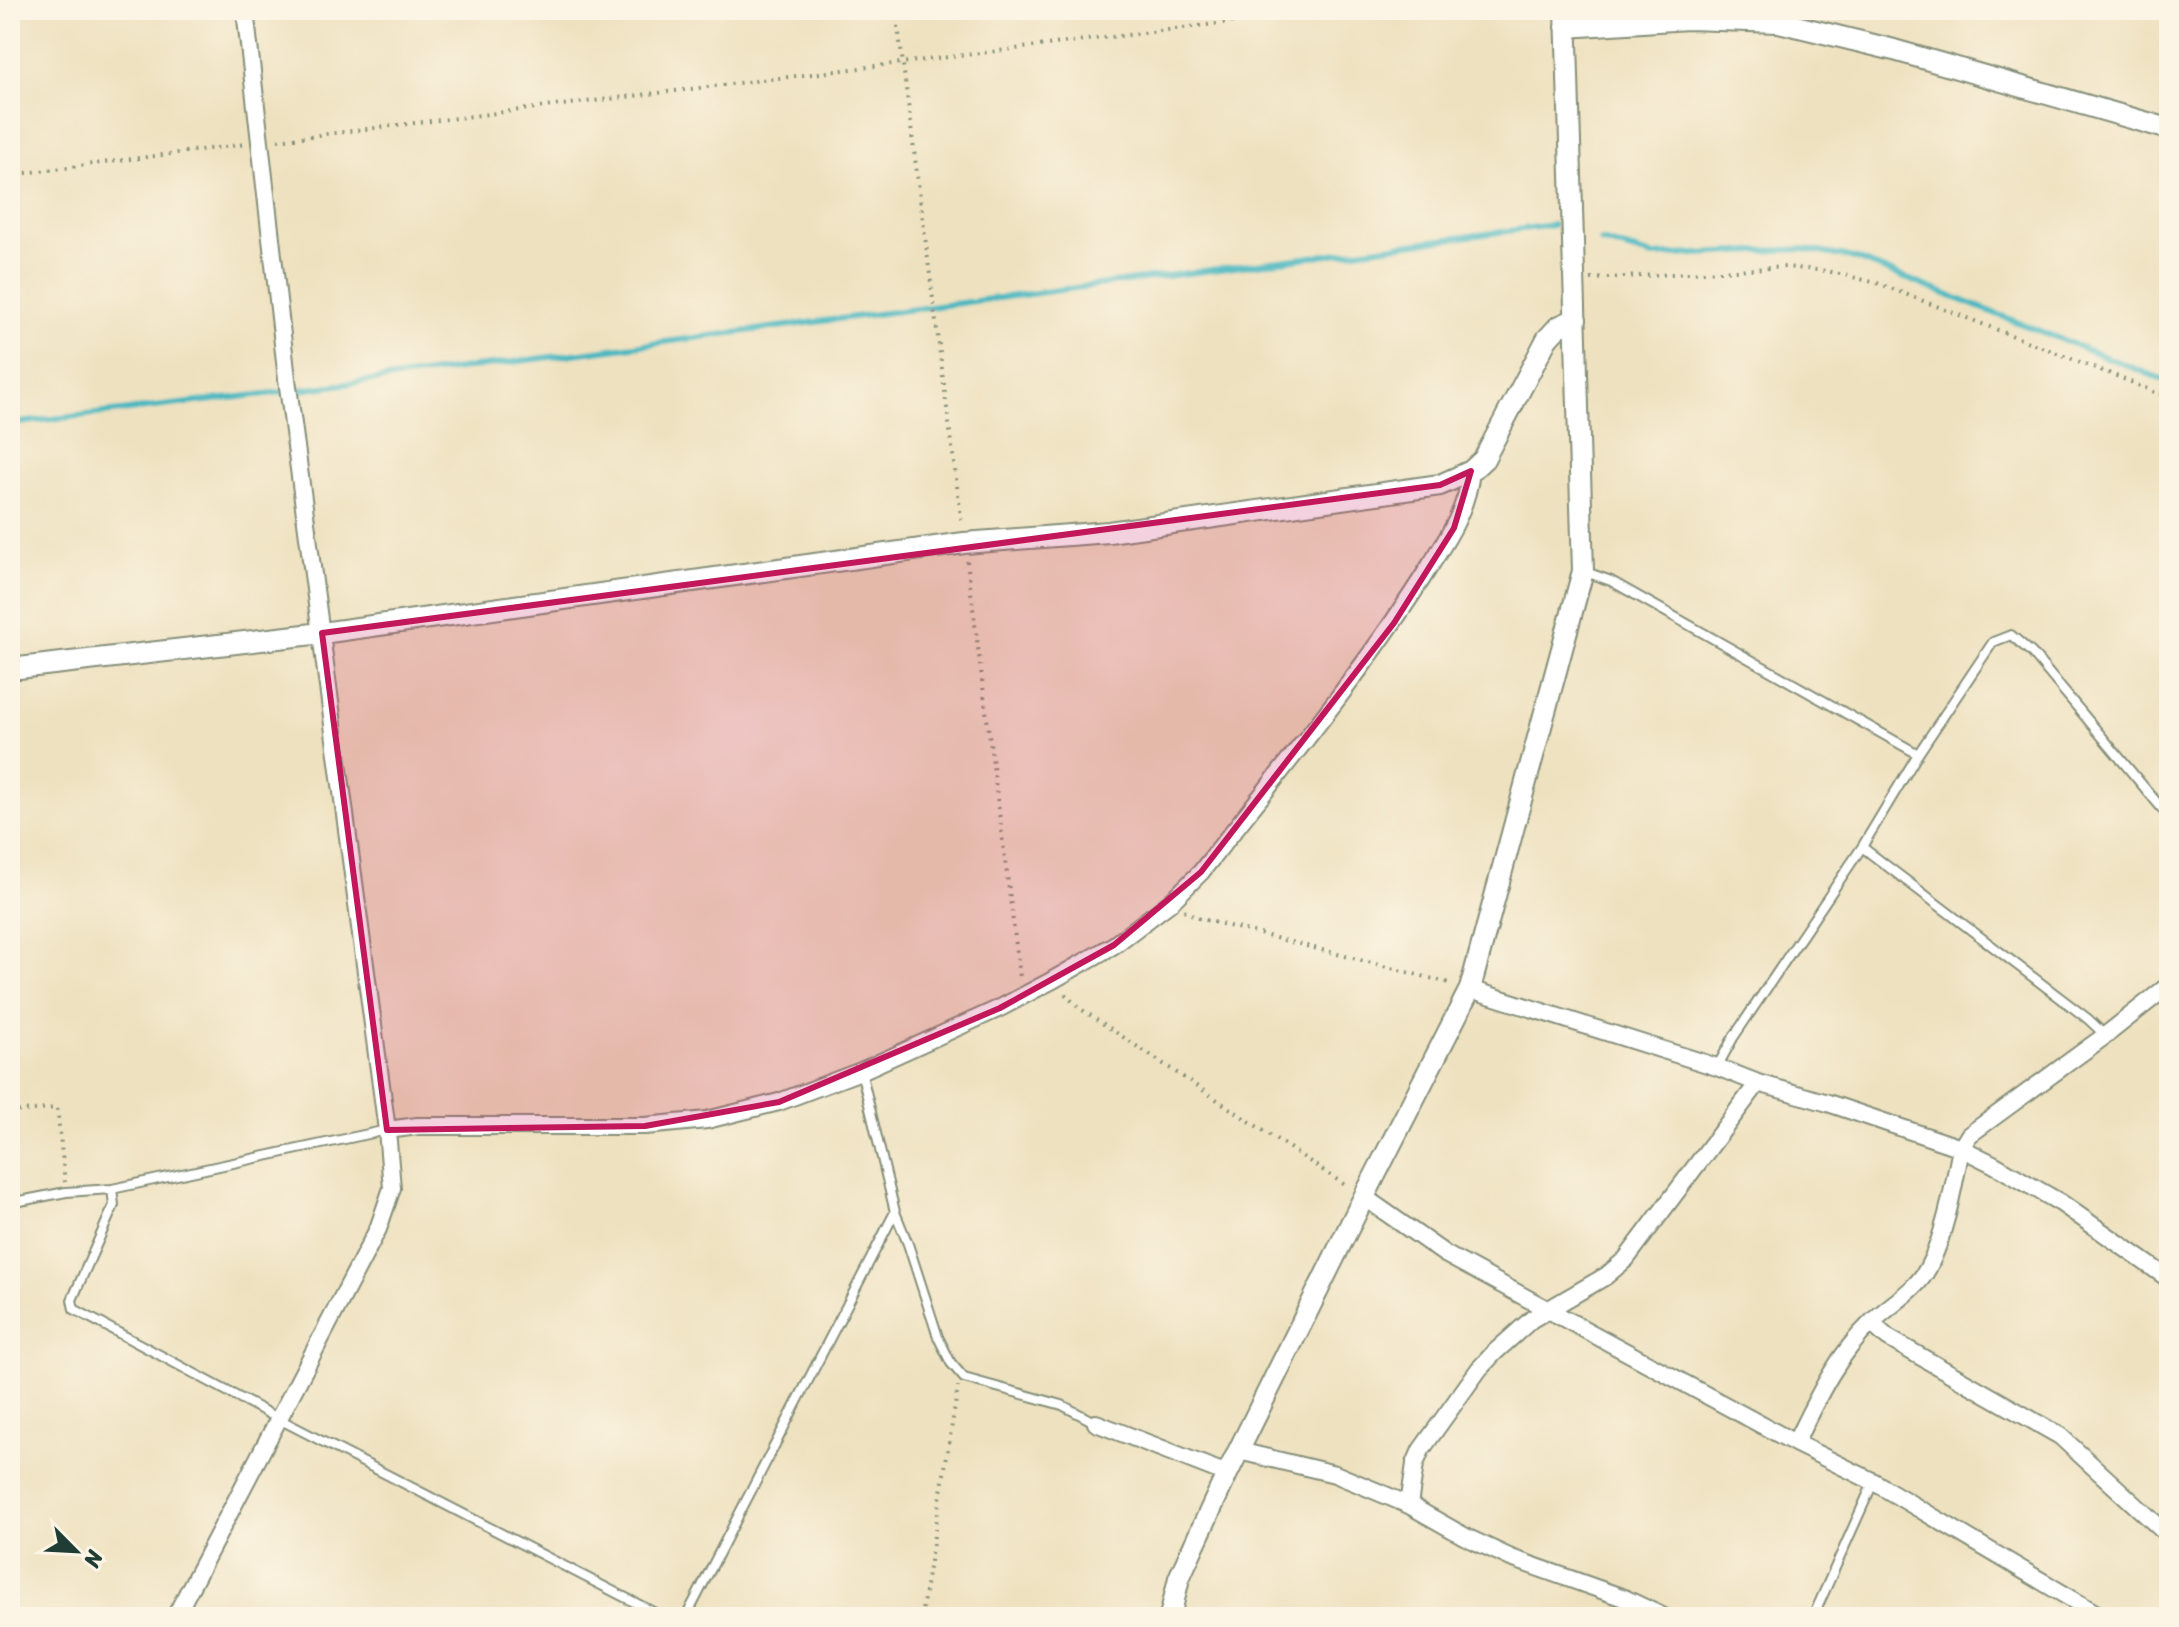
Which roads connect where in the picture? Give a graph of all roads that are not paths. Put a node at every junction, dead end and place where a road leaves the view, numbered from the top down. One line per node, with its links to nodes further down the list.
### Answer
1 (245, 10): 7 (street)
2 (1566, 18): 3 (street); 4 (street)
3 (2169, 129)
4 (1576, 319): 5 (street); 6 (street)
5 (1471, 471): 7 (street); 16 (street)
6 (1583, 571): 9 (lane); 13 (street)
7 (322, 633): 8 (street); 18 (street)
8 (10, 669)
9 (1918, 754): 10 (lane); 11 (lane)
10 (2169, 817)
11 (1862, 847): 14 (lane); 15 (lane)
12 (2169, 985): 14 (street)
13 (1470, 989): 15 (street); 21 (street)
14 (2106, 1035): 19 (street)
15 (1717, 1067): 17 (street)
16 (861, 1071): 18 (street); 23 (lane)
17 (1758, 1083): 19 (street); 25 (street)
18 (387, 1130): 20 (lane); 27 (street)
19 (1961, 1148): 24 (street); 26 (street)
20 (112, 1189): 22 (lane); 27 (lane)
21 (1364, 1197): 25 (street); 30 (street)
22 (10, 1203)
23 (895, 1212): 28 (lane); 37 (lane)
24 (2169, 1279)
25 (1548, 1309): 29 (street); 33 (street)
26 (1871, 1323): 29 (street); 34 (street)
27 (279, 1419): 35 (street); 36 (lane)
28 (1096, 1423): 31 (street)
29 (1795, 1443): 32 (street)
30 (1239, 1451): 31 (street); 33 (street)
31 (1227, 1474): 38 (street)
32 (1874, 1482): 40 (lane); 41 (street)
33 (1409, 1505): 39 (street)
34 (2169, 1536)
35 (175, 1617)
36 (663, 1617)
37 (686, 1617)
38 (1170, 1617)
39 (1664, 1617)
40 (1813, 1617)
41 (2102, 1617)

